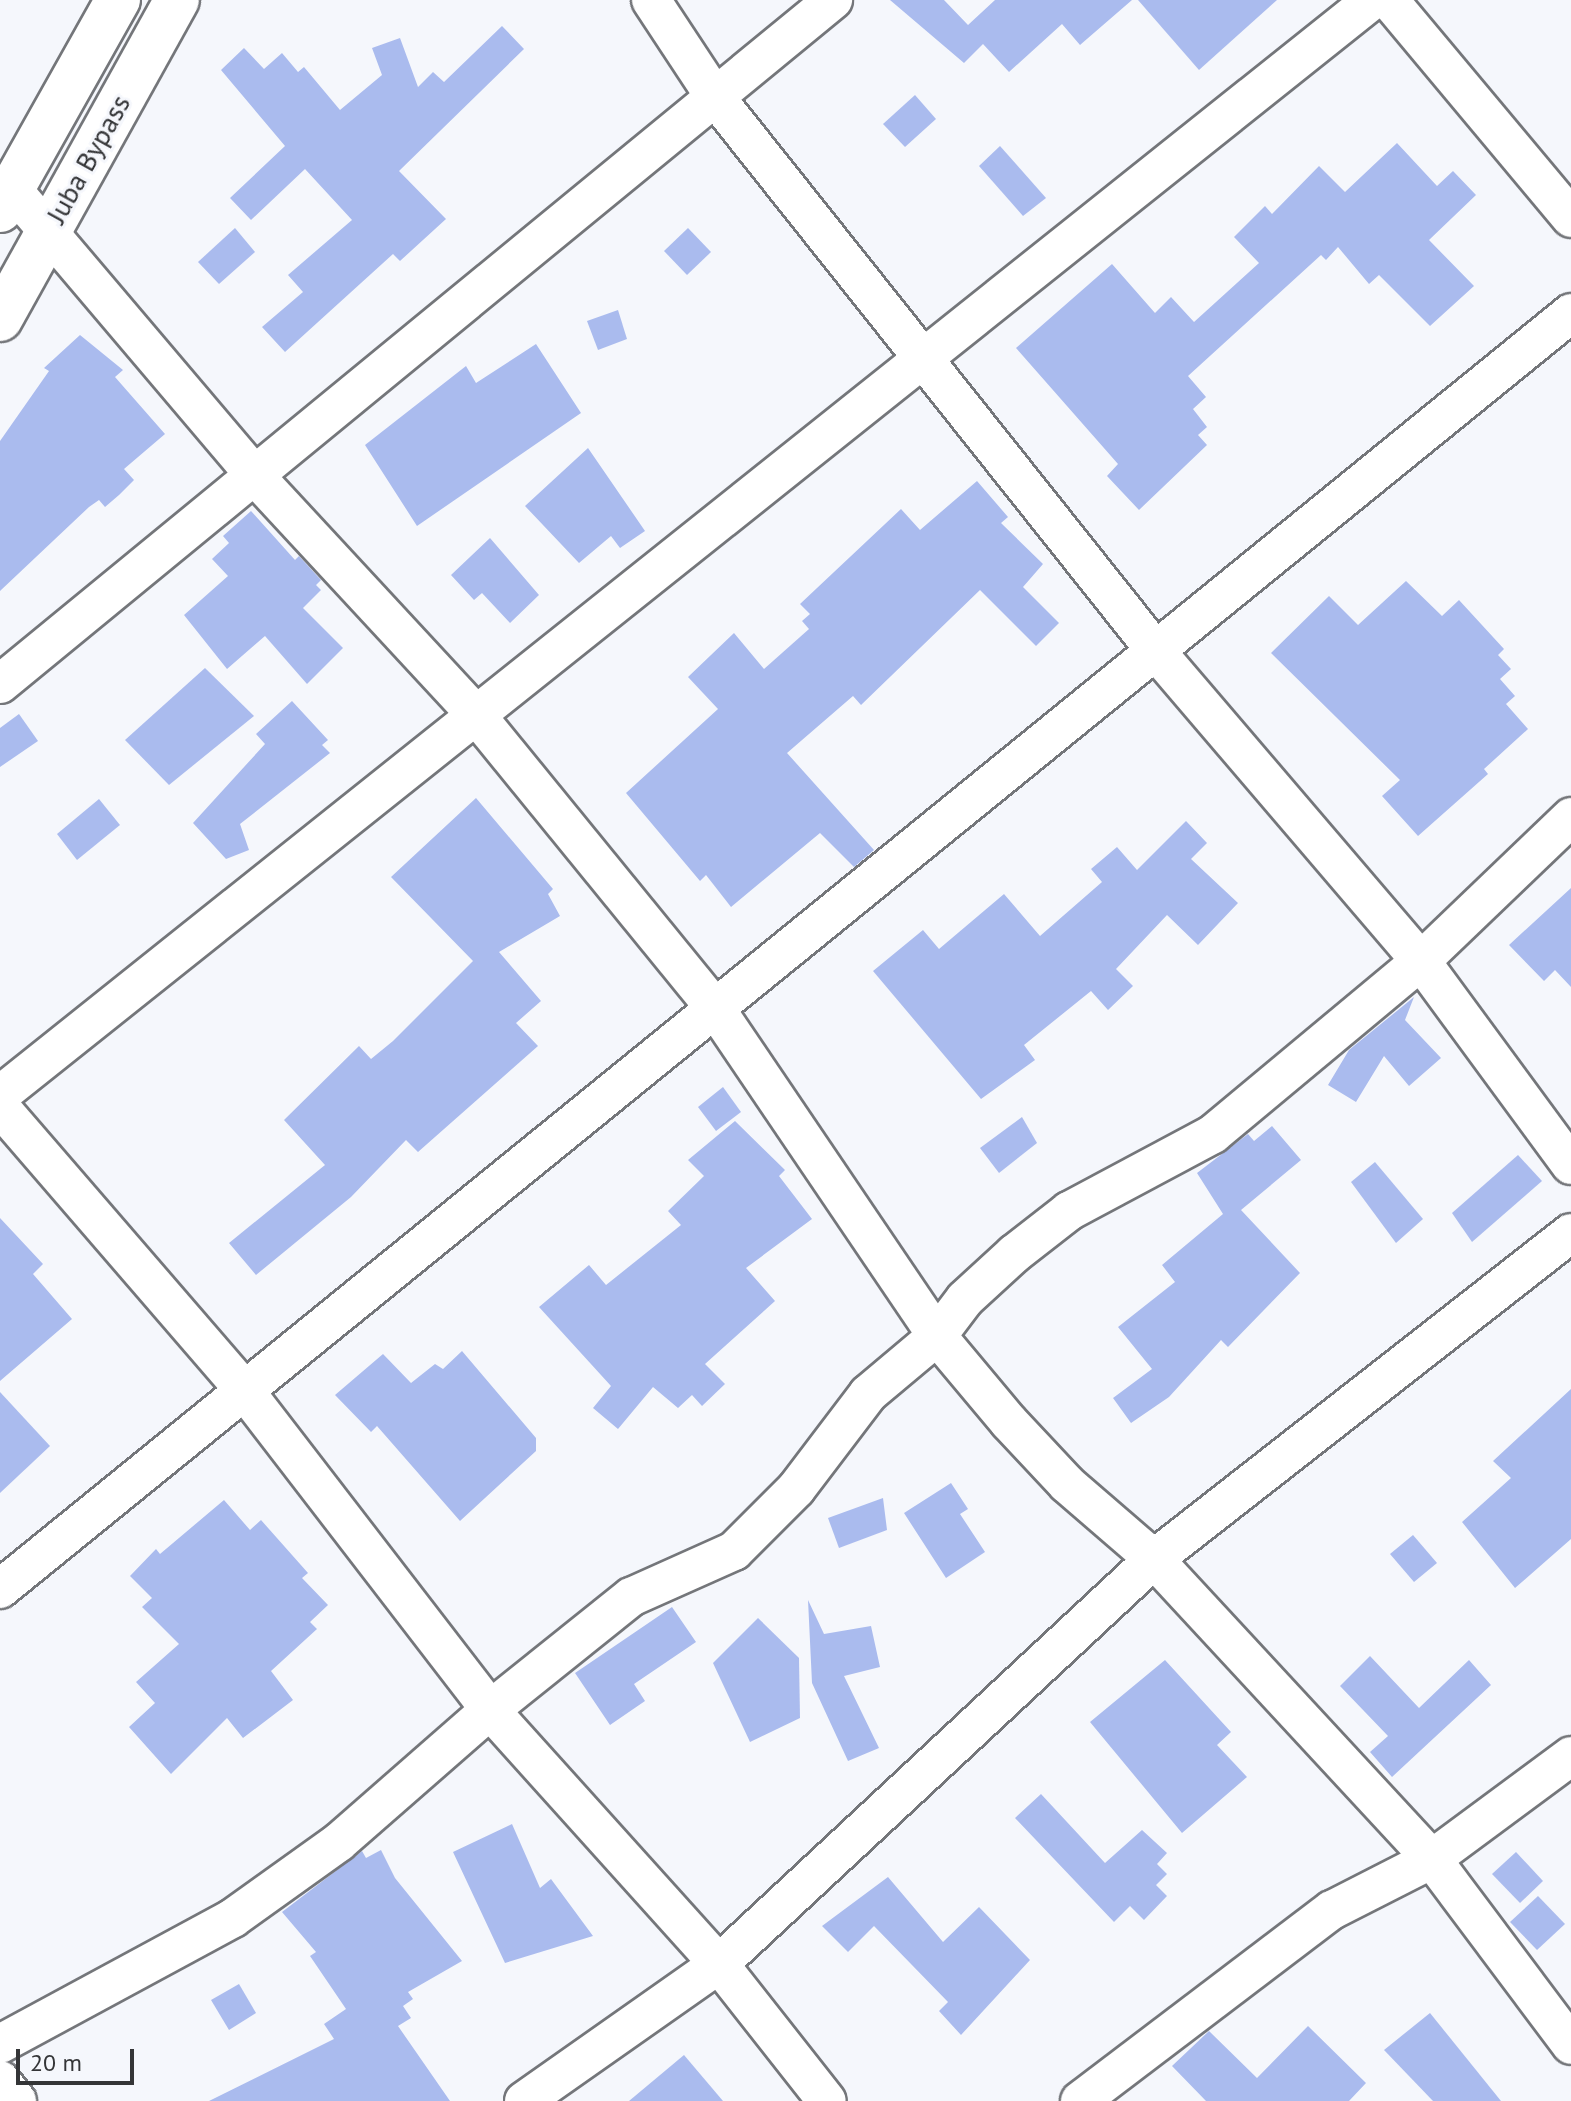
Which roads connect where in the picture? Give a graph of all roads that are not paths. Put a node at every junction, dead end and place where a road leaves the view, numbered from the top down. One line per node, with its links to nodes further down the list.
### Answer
1 (118, 0): 8 (main road, Juba Bypass)
2 (177, 0): 10 (main road, Juba Bypass)
3 (651, 0): 7 (street)
4 (833, 0): 7 (street)
5 (1372, 0): 13 (street)
6 (1389, 0): 9 (street)
7 (715, 97): 13 (street); 14 (street)
8 (6, 199): 10 (street)
9 (1571, 218)
10 (48, 231): 12 (main road, Juba Bypass); 14 (street)
11 (1571, 313): 15 (street)
12 (0, 319)
13 (923, 360): 15 (street); 17 (street)
14 (255, 476): 16 (street); 17 (street)
15 (1155, 650): 19 (street); 20 (street)
16 (0, 684)
17 (476, 715): 20 (street); 21 (street)
18 (1571, 817): 19 (street)
19 (1421, 961): 23 (street); 25 (street)
20 (715, 1008): 25 (street); 26 (street)
21 (0, 1095)
22 (0, 1107): 26 (street)
23 (1571, 1165)
24 (1571, 1233): 27 (street)
25 (937, 1336): 27 (street); 29 (street)
26 (244, 1390): 28 (street); 29 (street)
27 (1154, 1559): 31 (street); 32 (street)
28 (0, 1589)
29 (490, 1710): 32 (street); 33 (street)
30 (1571, 1756): 31 (street)
31 (1432, 1859): 34 (street); 39 (street)
32 (719, 1964): 37 (street); 38 (street)
33 (0, 2044)
34 (1571, 2045)
35 (0, 2080): 36 (street)
36 (17, 2101)
37 (524, 2101)
38 (827, 2101)
39 (1080, 2101)

